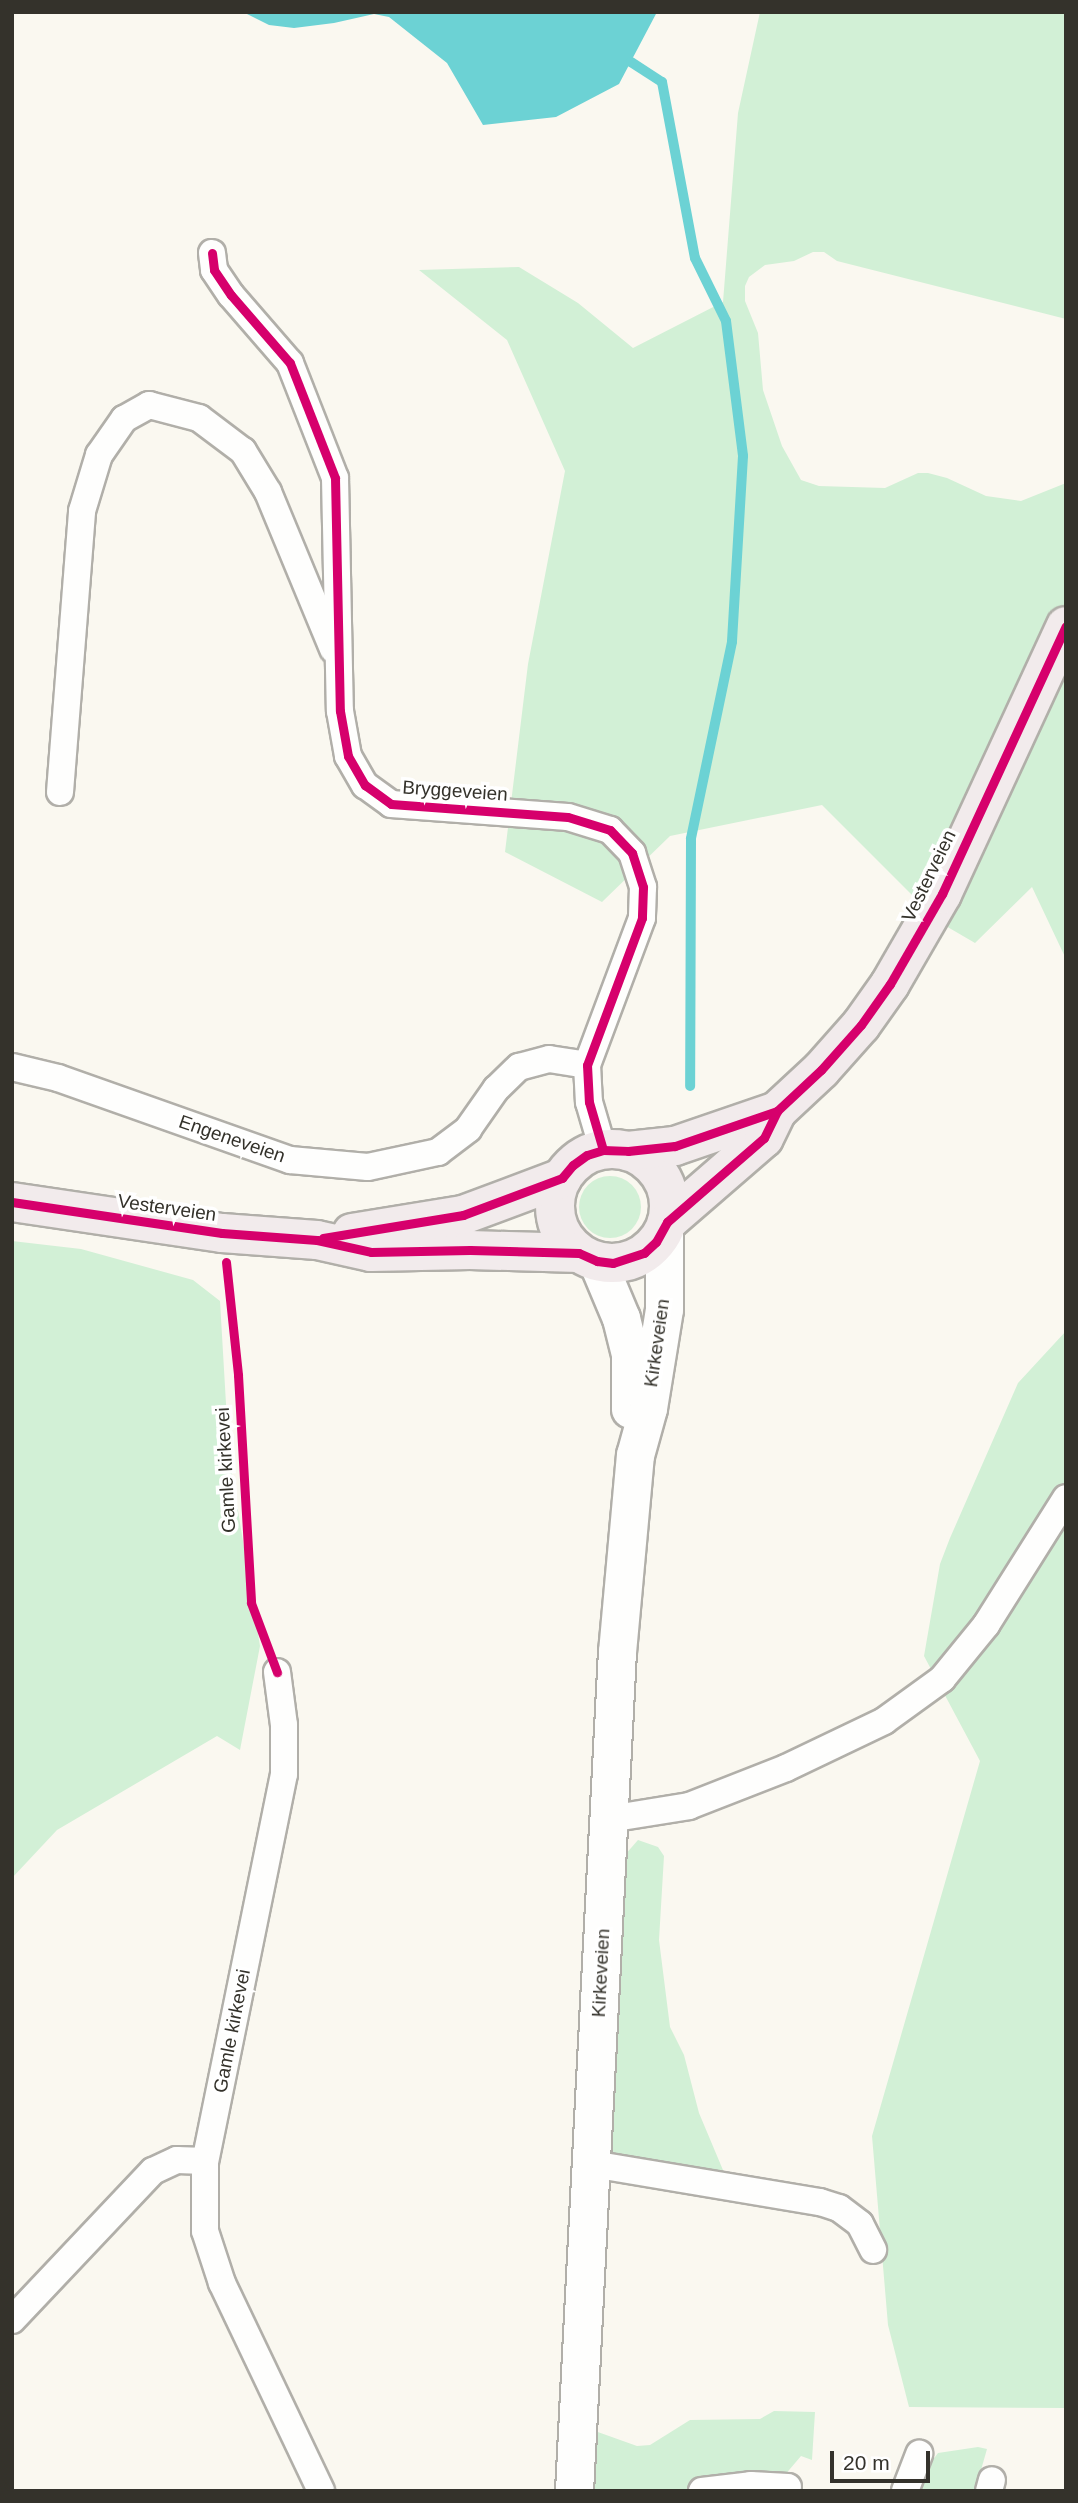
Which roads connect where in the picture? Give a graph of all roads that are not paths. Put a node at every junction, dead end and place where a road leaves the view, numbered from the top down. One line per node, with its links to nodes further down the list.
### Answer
1 (212, 253): 3 (street, Bryggeveien)
2 (1066, 626): 7 (main road, Vesterveien)
3 (339, 663): 4 (street, Bryggeveien); 5 (street, Bryggeveien)
4 (60, 792)
5 (587, 1065): 6 (street, Engeneveien); 8 (street, Bryggeveien)
6 (12, 1067)
7 (777, 1111): 8 (main road, Vesterveien); 11 (main road, Vesterveien)
8 (615, 1151): 9 (main road); 11 (main road)
9 (562, 1178): 12 (main road, Vesterveien); 13 (main road)
10 (12, 1202): 12 (main road, Vesterveien)
11 (665, 1225): 13 (main road); 14 (main road, Kirkeveien)
12 (317, 1240): 13 (main road, Vesterveien)
13 (588, 1257): 14 (main road, Kirkeveien)
14 (635, 1455): 17 (main road, Kirkeveien)
15 (1066, 1498): 17 (street)
16 (277, 1672): 18 (street, Gamle kirkevei)
17 (609, 1819): 19 (main road, Kirkeveien)
18 (205, 2161): 21 (street); 24 (street, Gamle kirkevei)
19 (592, 2164): 20 (street); 25 (main road, Kirkeveien)
20 (873, 2250)
21 (12, 2320)
22 (919, 2454): 27 (street)
23 (788, 2487): 26 (street)
24 (321, 2491)
25 (574, 2491)
26 (702, 2491)
27 (905, 2491)

